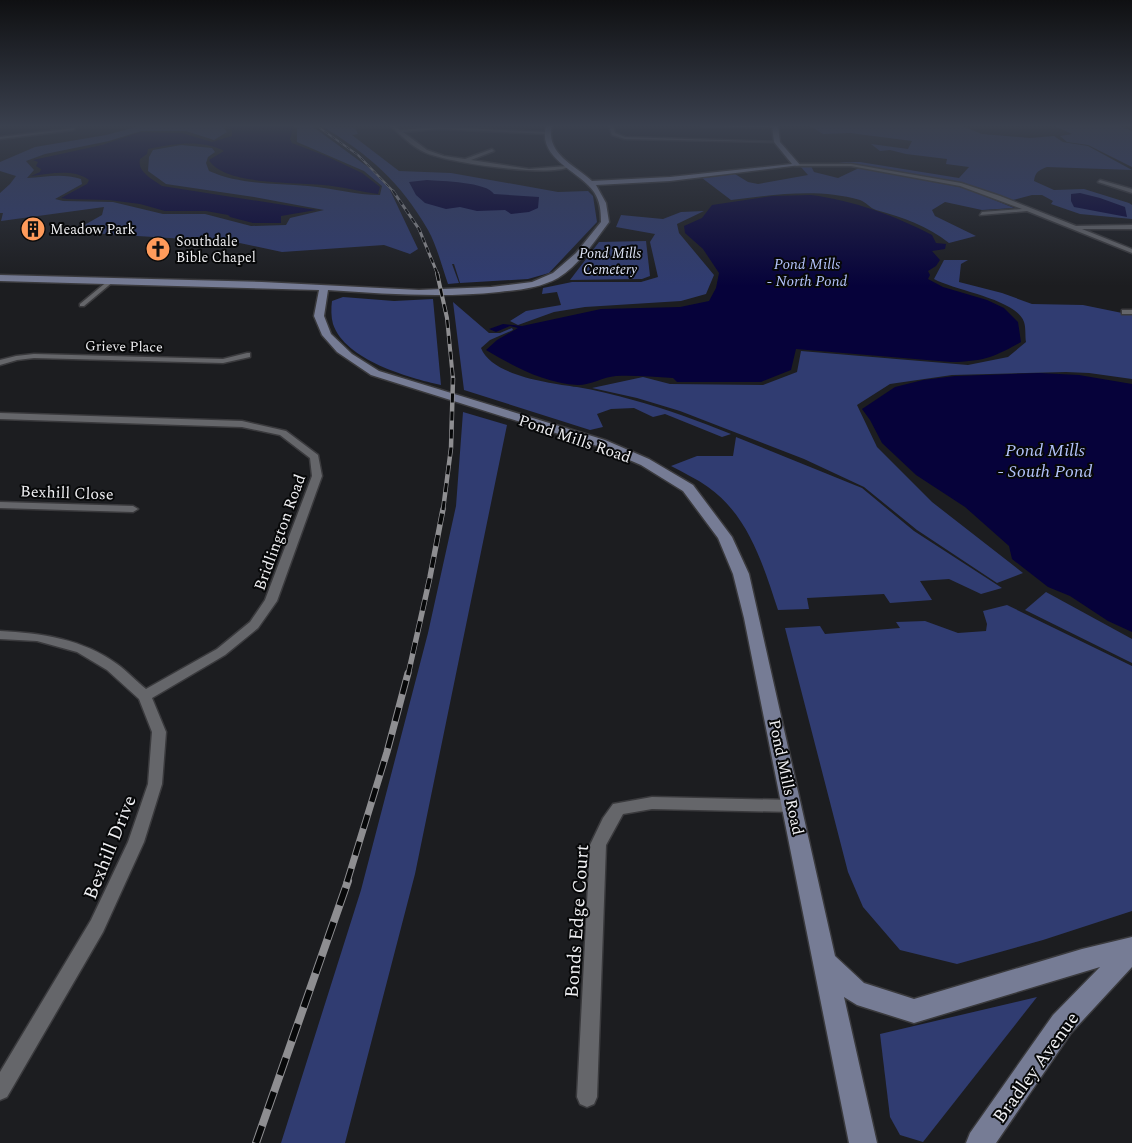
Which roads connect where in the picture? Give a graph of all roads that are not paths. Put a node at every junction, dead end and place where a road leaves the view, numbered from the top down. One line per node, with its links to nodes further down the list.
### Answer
1 (586, 179): 5 (main road)
2 (663, 179): 5 (main road)
3 (933, 179): 7 (street)
4 (1100, 181): 6 (street)
5 (591, 183): 14 (main road)
6 (1132, 191)
7 (1027, 210): 8 (street); 9 (street)
8 (982, 214)
9 (1071, 227): 10 (street); 11 (street)
10 (1132, 227)
11 (1132, 250)
12 (0, 278): 13 (main road)
13 (111, 281): 14 (main road); 15 (street)
14 (324, 288): 23 (main road, Pond Mills Road)
15 (82, 305)
16 (247, 355): 17 (street, Grieve Place)
17 (0, 363)
18 (0, 416): 22 (street, Bridlington Road)
19 (0, 505): 20 (street, Bexhill Close)
20 (133, 509)
21 (0, 635): 22 (street, Bexhill Drive)
22 (145, 696): 26 (street, Bexhill Drive)
23 (793, 806): 25 (main road, Pond Mills Road); 27 (street, Bonds Edge Court)
24 (1132, 949): 25 (main road); 29 (main road, Bradley Avenue)
25 (825, 962): 28 (main road, Pond Mills Road)
26 (0, 1090)
27 (587, 1097)
28 (863, 1143)
29 (980, 1143)

